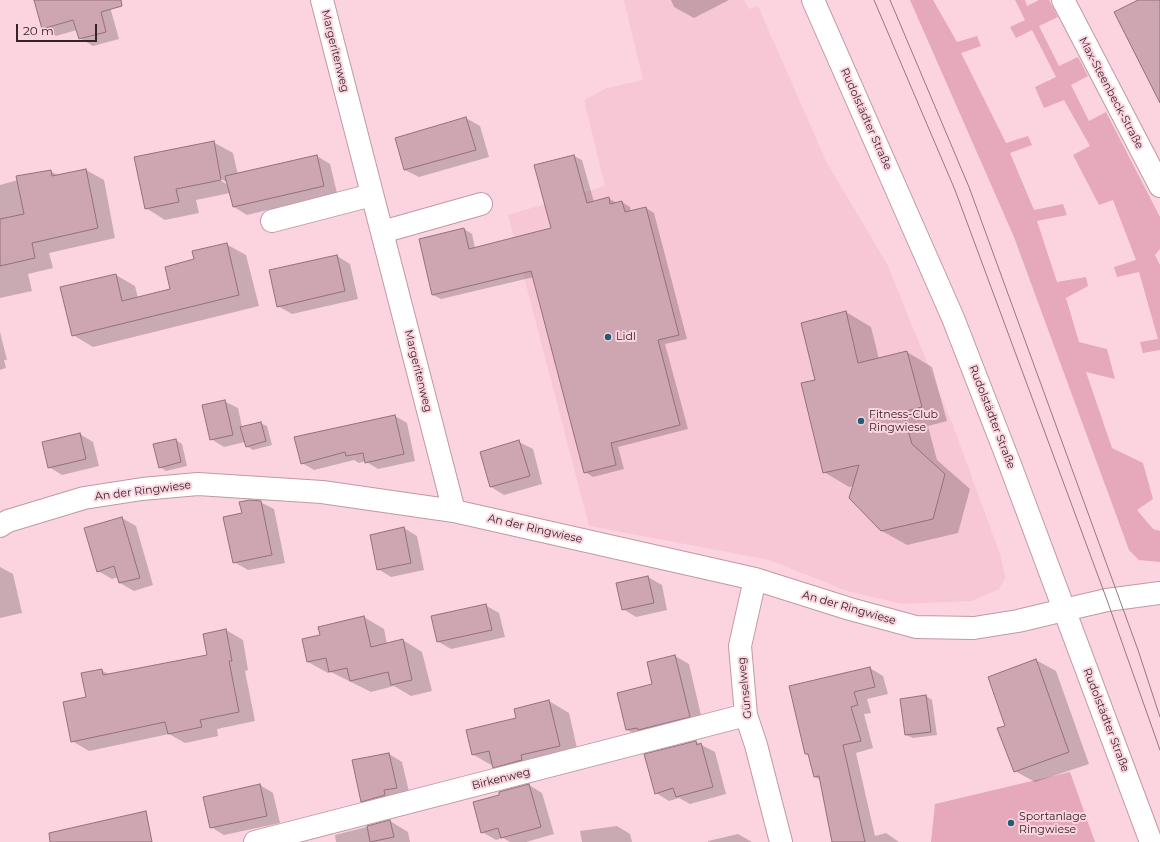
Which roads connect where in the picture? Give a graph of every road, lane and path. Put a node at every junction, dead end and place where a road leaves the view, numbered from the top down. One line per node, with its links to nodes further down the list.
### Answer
1 (322, 0): 5 (street, Margeritenweg)
2 (813, 0): 13 (street, Rudolstädter Straße)
3 (1063, 0): 4 (street, Max-Steenbeck-Straße)
4 (1160, 186)
5 (372, 195): 7 (street); 8 (street, Margeritenweg)
6 (481, 204): 8 (street)
7 (272, 221)
8 (382, 232): 9 (street, Margeritenweg)
9 (454, 511): 10 (street, An der Ringwiese); 11 (street, An der Ringwiese)
10 (0, 526)
11 (755, 579): 13 (street, An der Ringwiese); 14 (street, Günselweg)
12 (1160, 593): 13 (street, An der Ringwiese)
13 (1064, 610): 17 (street, Rudolstädter Straße)
14 (746, 715): 15 (street, Birkenweg); 16 (street, Günselweg)
15 (255, 842)
16 (780, 842)
17 (1152, 842)

